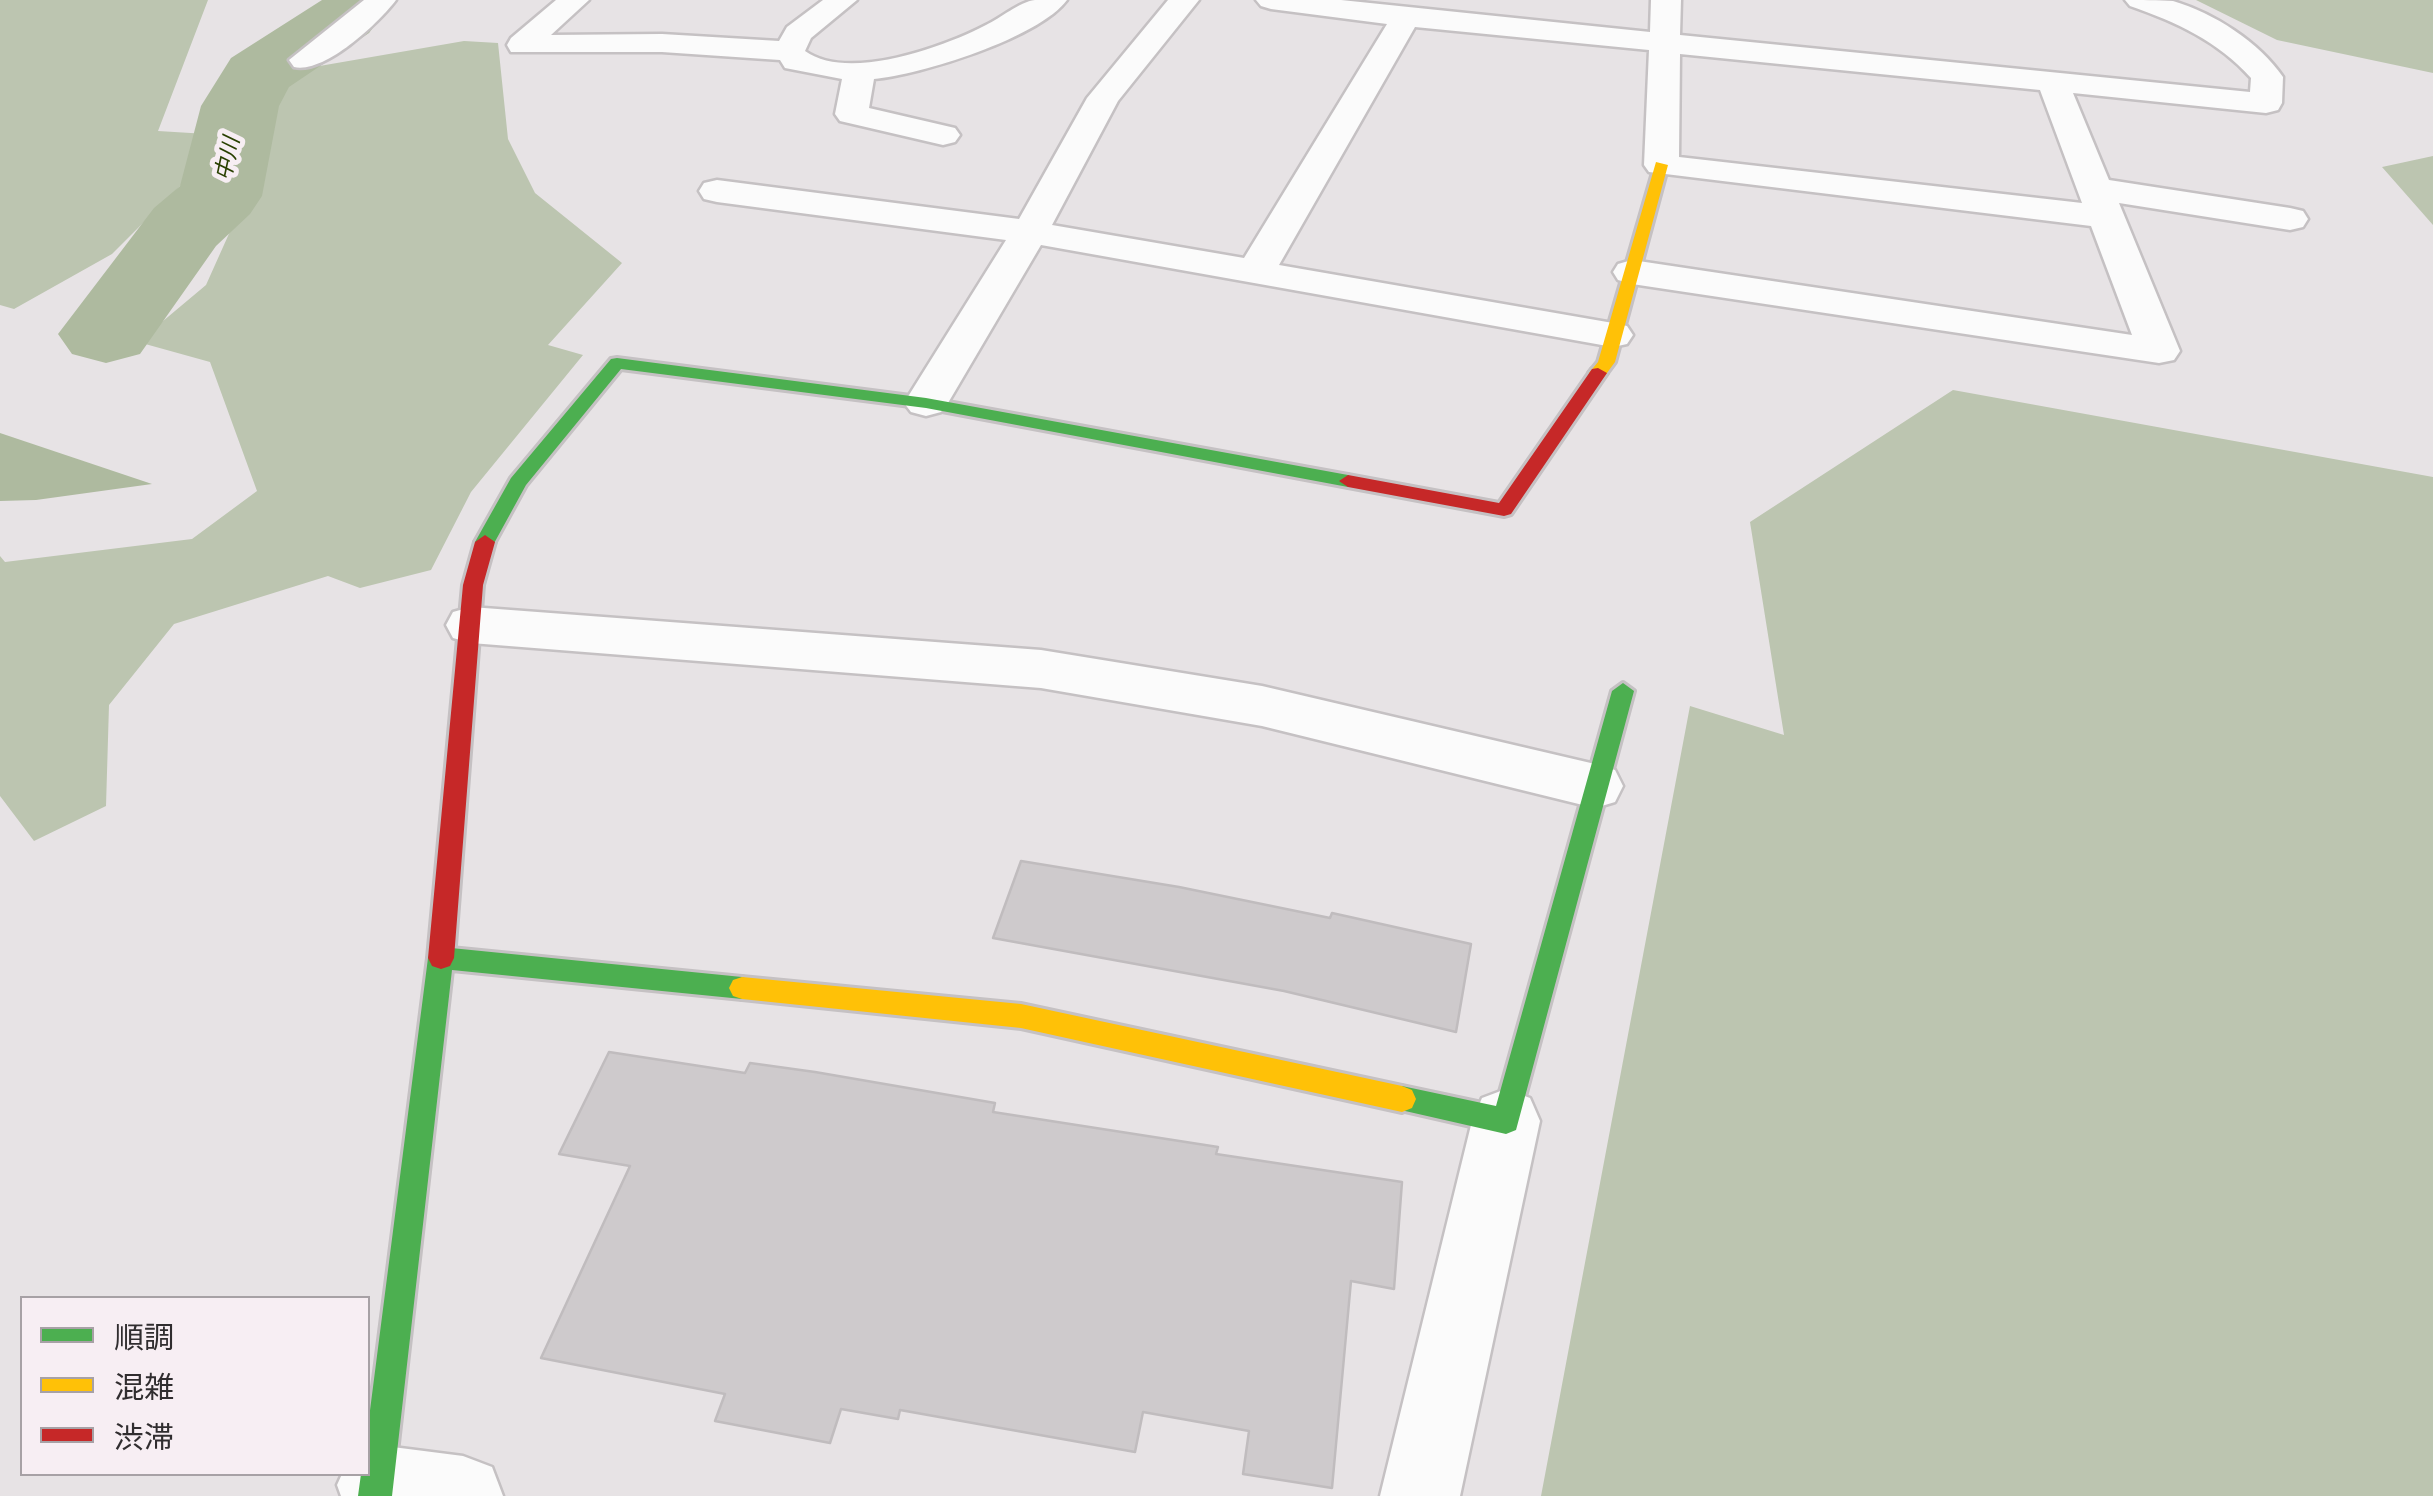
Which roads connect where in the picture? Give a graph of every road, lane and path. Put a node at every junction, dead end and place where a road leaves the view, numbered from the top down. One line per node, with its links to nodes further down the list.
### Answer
1 (381, 0): 12 (street)
2 (574, 0): 11 (street)
3 (842, 0): 11 (street)
4 (1184, 0): 20 (street)
5 (1271, 0): 9 (street)
6 (1666, 0): 10 (street)
7 (2140, 0): 14 (street)
8 (1046, 1): 13 (street)
9 (1406, 17): 10 (street); 21 (street)
10 (1666, 45): 14 (street); 16 (street)
11 (790, 51): 13 (street)
12 (305, 60)
13 (860, 73): 15 (street)
14 (2053, 82): 18 (street)
15 (943, 136)
16 (1661, 164): 18 (street); 22 (street)
17 (716, 191): 20 (street)
18 (2102, 203): 19 (street); 22 (street)
19 (2290, 218)
20 (1030, 232): 21 (street); 24 (street)
21 (1254, 272): 23 (street)
22 (1632, 272): 23 (street)
23 (1612, 335): 24 (street)
24 (926, 403): 25 (street)
25 (472, 626): 27 (street); 28 (street)
26 (1623, 692): 27 (street)
27 (1595, 786): 29 (street)
28 (441, 958): 29 (street); 30 (street)
29 (1506, 1120): 32 (street)
30 (376, 1491): 31 (street)
31 (462, 1496)
32 (1420, 1496)

